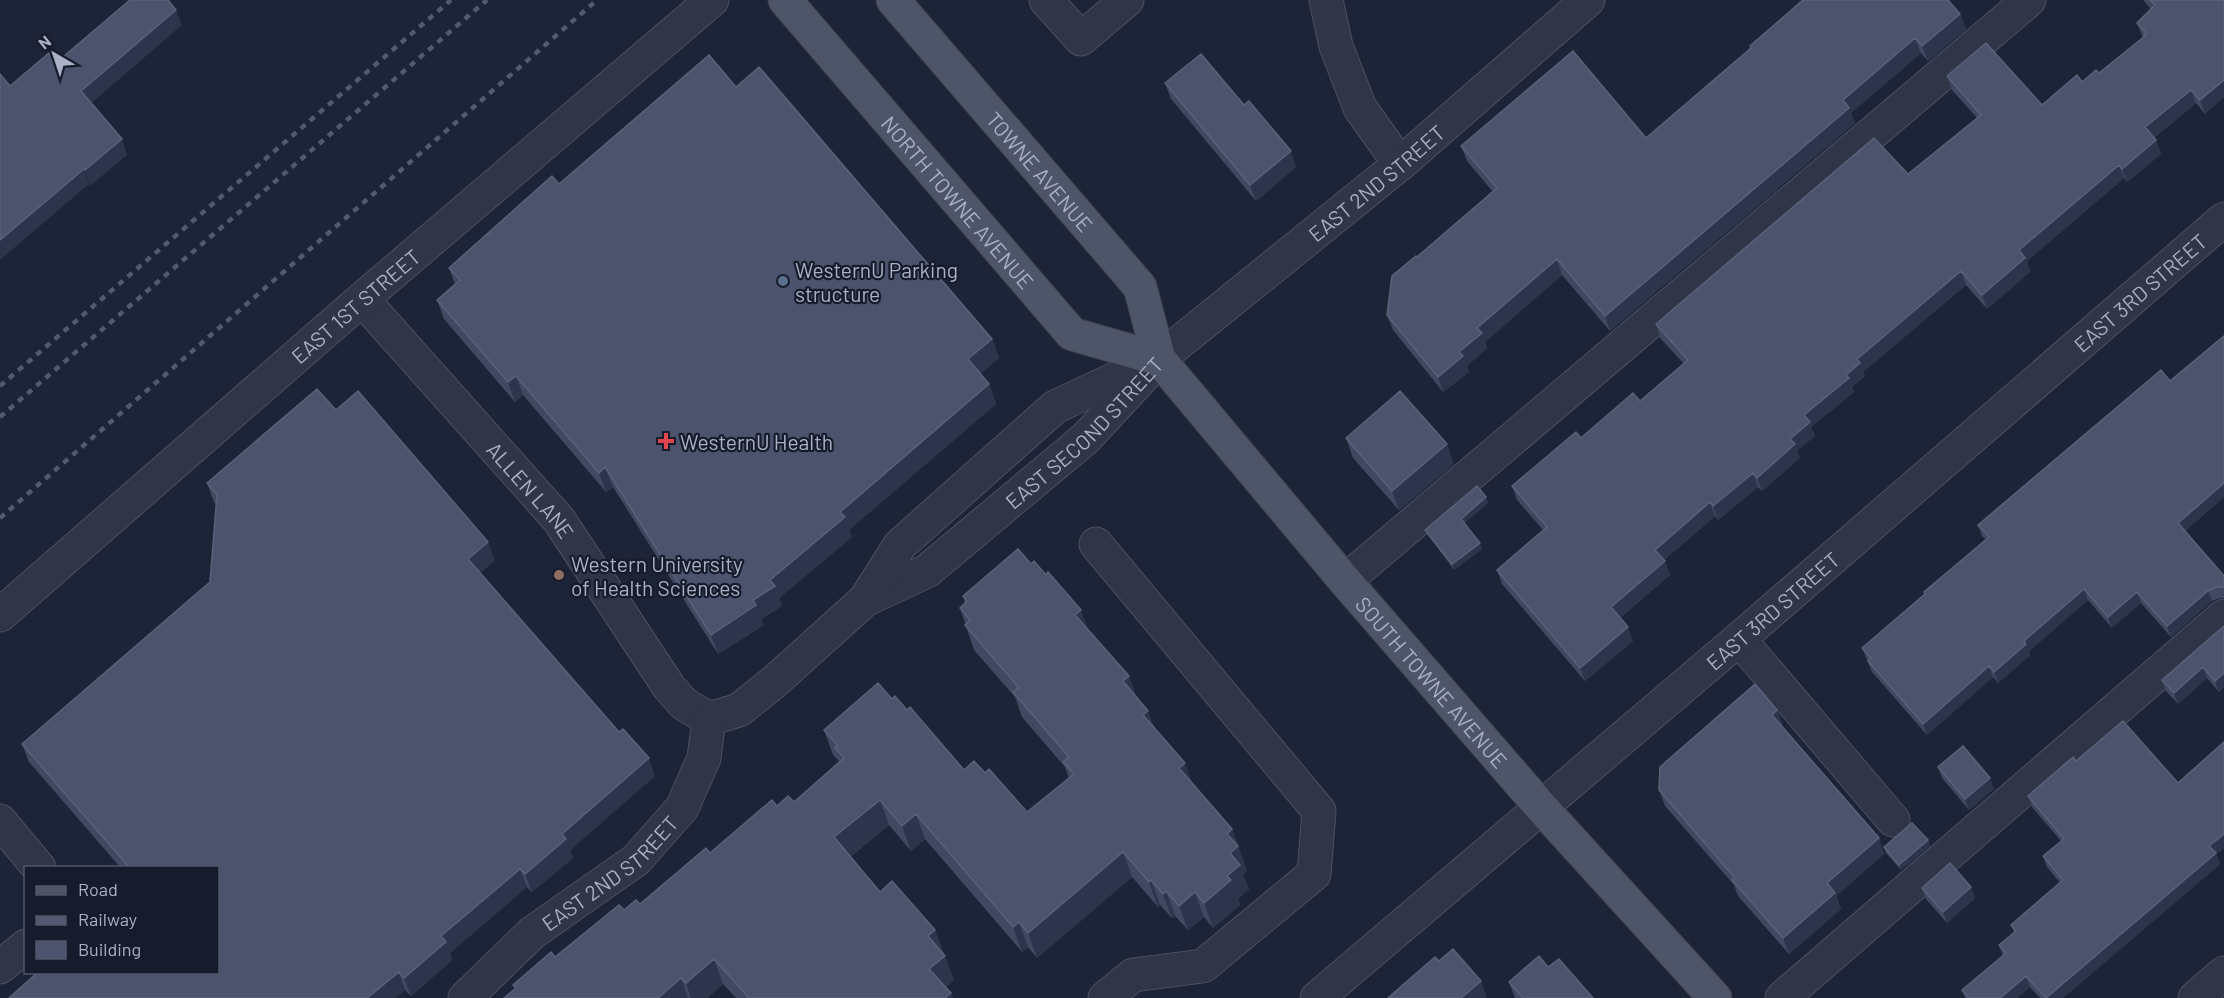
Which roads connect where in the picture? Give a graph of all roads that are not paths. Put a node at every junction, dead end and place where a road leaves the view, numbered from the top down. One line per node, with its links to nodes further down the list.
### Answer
1 (712, 0): 11 (street, EAST 1ST STREET)
2 (785, 0): 12 (main road, NORTH TOWNE AVENUE)
3 (893, 0): 12 (main road, TOWNE AVENUE)
4 (1046, 0): 5 (street)
5 (1127, 0)
6 (1326, 0): 9 (street)
7 (1588, 0): 9 (street, EAST 2ND STREET)
8 (2029, 0): 14 (street)
9 (1400, 164): 12 (street, EAST 2ND STREET)
10 (2224, 219): 18 (street, EAST 3RD STREET)
11 (362, 299): 16 (street, EAST 1ST STREET); 19 (street, ALLEN LANE)
12 (1159, 359): 14 (main road, SOUTH TOWNE AVENUE); 15 (street, EAST SECOND STREET); 15 (street, EAST SECOND STREET)
13 (1096, 544): 28 (street)
14 (1345, 581): 20 (main road, SOUTH TOWNE AVENUE)
15 (865, 600): 19 (street, EAST SECOND STREET)
16 (0, 615)
17 (2224, 616): 31 (street)
18 (1739, 639): 20 (street, EAST 3RD STREET); 21 (street)
19 (709, 719): 27 (street, EAST 2ND STREET)
20 (1540, 807): 29 (street, EAST 3RD STREET); 30 (main road, SOUTH TOWNE AVENUE)
21 (1893, 820)
22 (0, 821): 23 (street)
23 (38, 866)
24 (24, 947): 25 (street)
25 (0, 967)
26 (2224, 973): 32 (street)
27 (465, 998)
28 (1105, 998)
29 (1317, 998)
30 (1715, 998)
31 (1782, 998)
32 (2195, 998)

